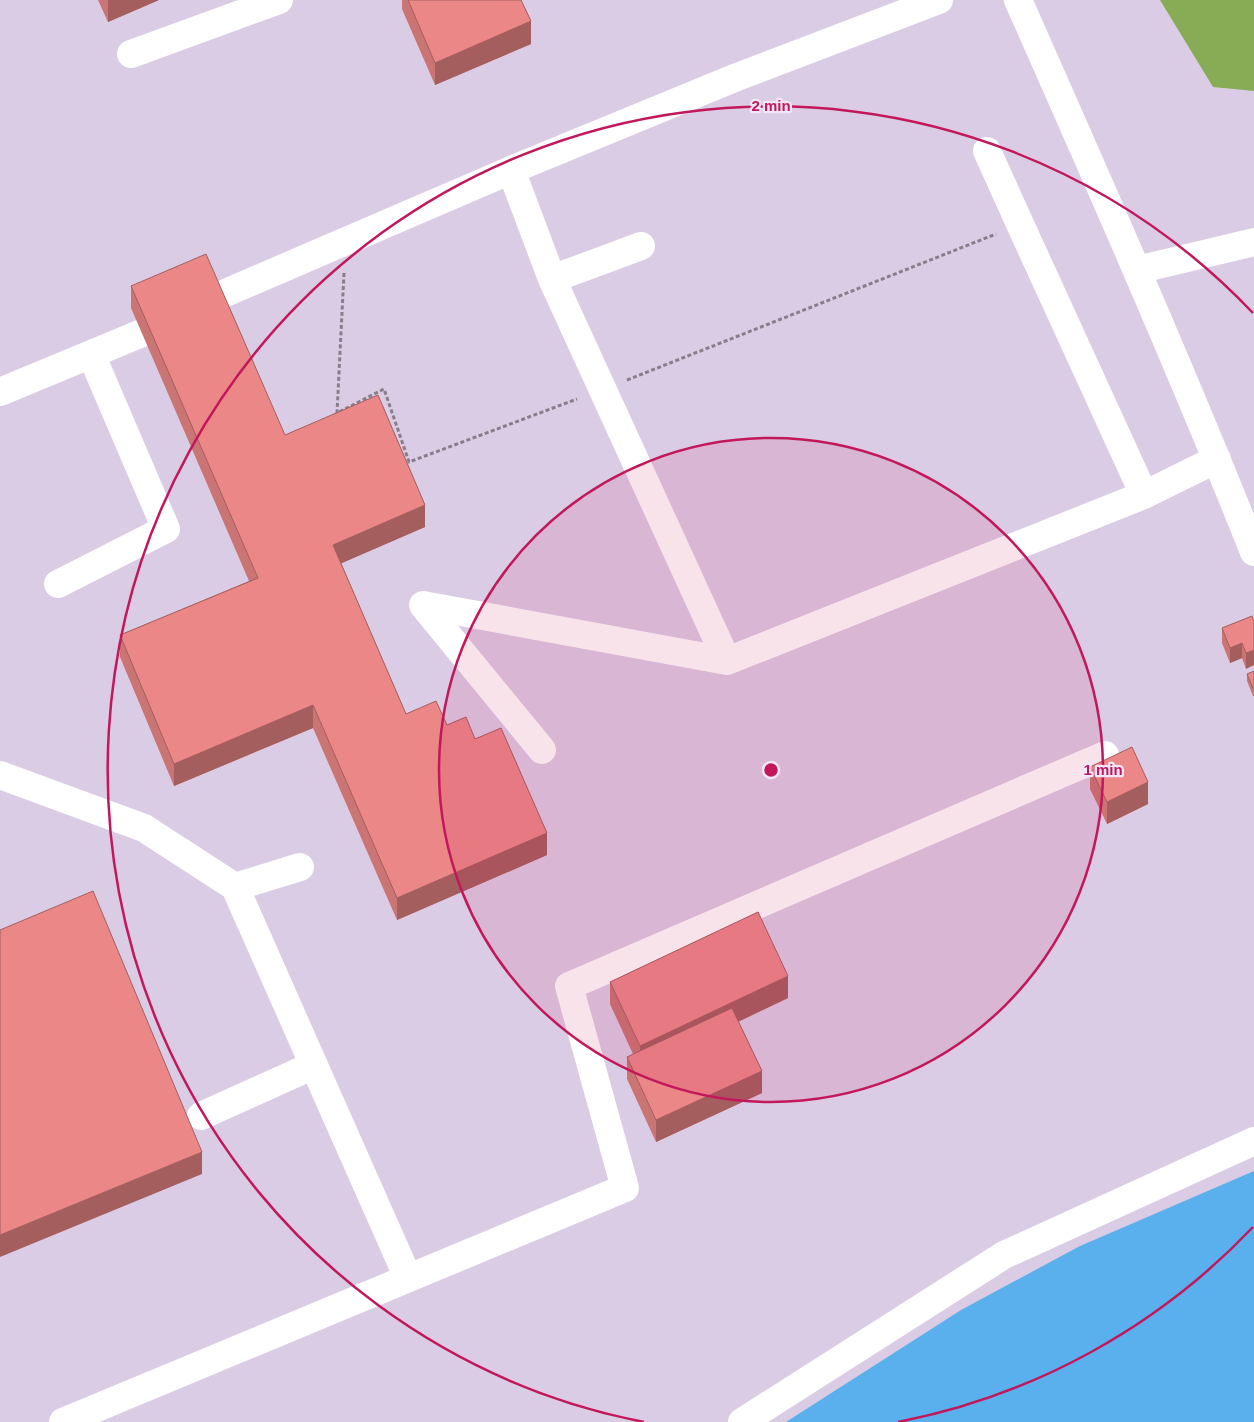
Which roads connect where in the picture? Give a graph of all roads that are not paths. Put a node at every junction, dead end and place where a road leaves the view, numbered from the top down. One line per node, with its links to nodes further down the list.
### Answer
1 (279, 0): 4 (street)
2 (939, 0): 6 (street)
3 (1018, 0): 9 (street)
4 (131, 54)
5 (988, 151): 14 (street)
6 (512, 170): 10 (street); 11 (street)
7 (1254, 242): 9 (street)
8 (641, 246): 10 (street)
9 (1137, 270): 13 (street)
10 (552, 279): 17 (street)
11 (91, 354): 12 (street); 16 (street)
12 (0, 392)
13 (1217, 460): 14 (street); 15 (street)
14 (1144, 495): 17 (street)
15 (1254, 552)
16 (58, 584)
17 (727, 660): 18 (street)
18 (542, 750)
19 (1105, 755): 26 (street)
20 (0, 775): 22 (street)
21 (300, 867): 22 (street)
22 (235, 887): 23 (street)
23 (314, 1065): 24 (street); 26 (street)
24 (201, 1116)
25 (1254, 1141): 28 (street)
26 (408, 1278): 27 (street)
27 (64, 1422)
28 (742, 1422)

